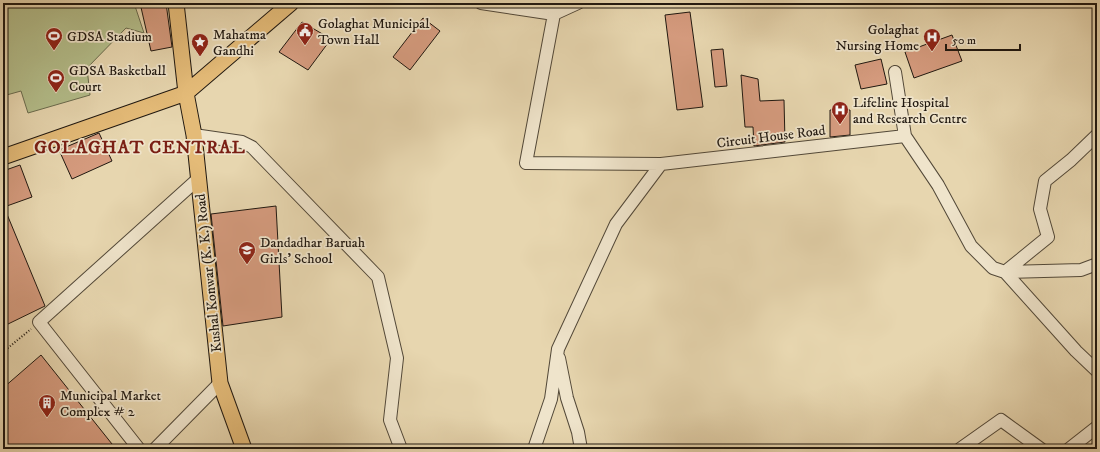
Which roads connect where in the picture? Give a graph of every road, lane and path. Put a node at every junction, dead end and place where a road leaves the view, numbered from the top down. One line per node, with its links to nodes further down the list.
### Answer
1 (176, 3): 7 (main road, Kushal Konwar (K. K.) Road)
2 (291, 3): 7 (main road)
3 (481, 3): 5 (street)
4 (578, 3): 5 (street)
5 (554, 14): 12 (street, Circuit House Road)
6 (895, 72): 10 (street)
7 (186, 93): 8 (main road, Kushal Konwar (K. K.) Road); 11 (main road)
8 (194, 135): 13 (main road, Kushal Konwar (K. K.) Road); 25 (street)
9 (1097, 135): 15 (street)
10 (905, 136): 12 (street, Circuit House Road); 15 (street)
11 (3, 157)
12 (660, 164): 17 (street)
13 (198, 179): 16 (street); 20 (main road, Kushal Konwar (K. K.) Road)
14 (1097, 264): 15 (street)
15 (1005, 272): 19 (street)
16 (40, 322): 18 (path); 22 (street)
17 (558, 349): 26 (street); 27 (street)
18 (3, 352)
19 (1097, 371)
20 (220, 383): 23 (street); 24 (main road, Kushal Konwar (K. K.) Road)
21 (1097, 427): 30 (street)
22 (139, 449)
23 (155, 449)
24 (244, 449)
25 (401, 449)
26 (534, 449)
27 (580, 449)
28 (960, 449): 29 (street)
29 (1041, 449)
30 (1069, 449)

